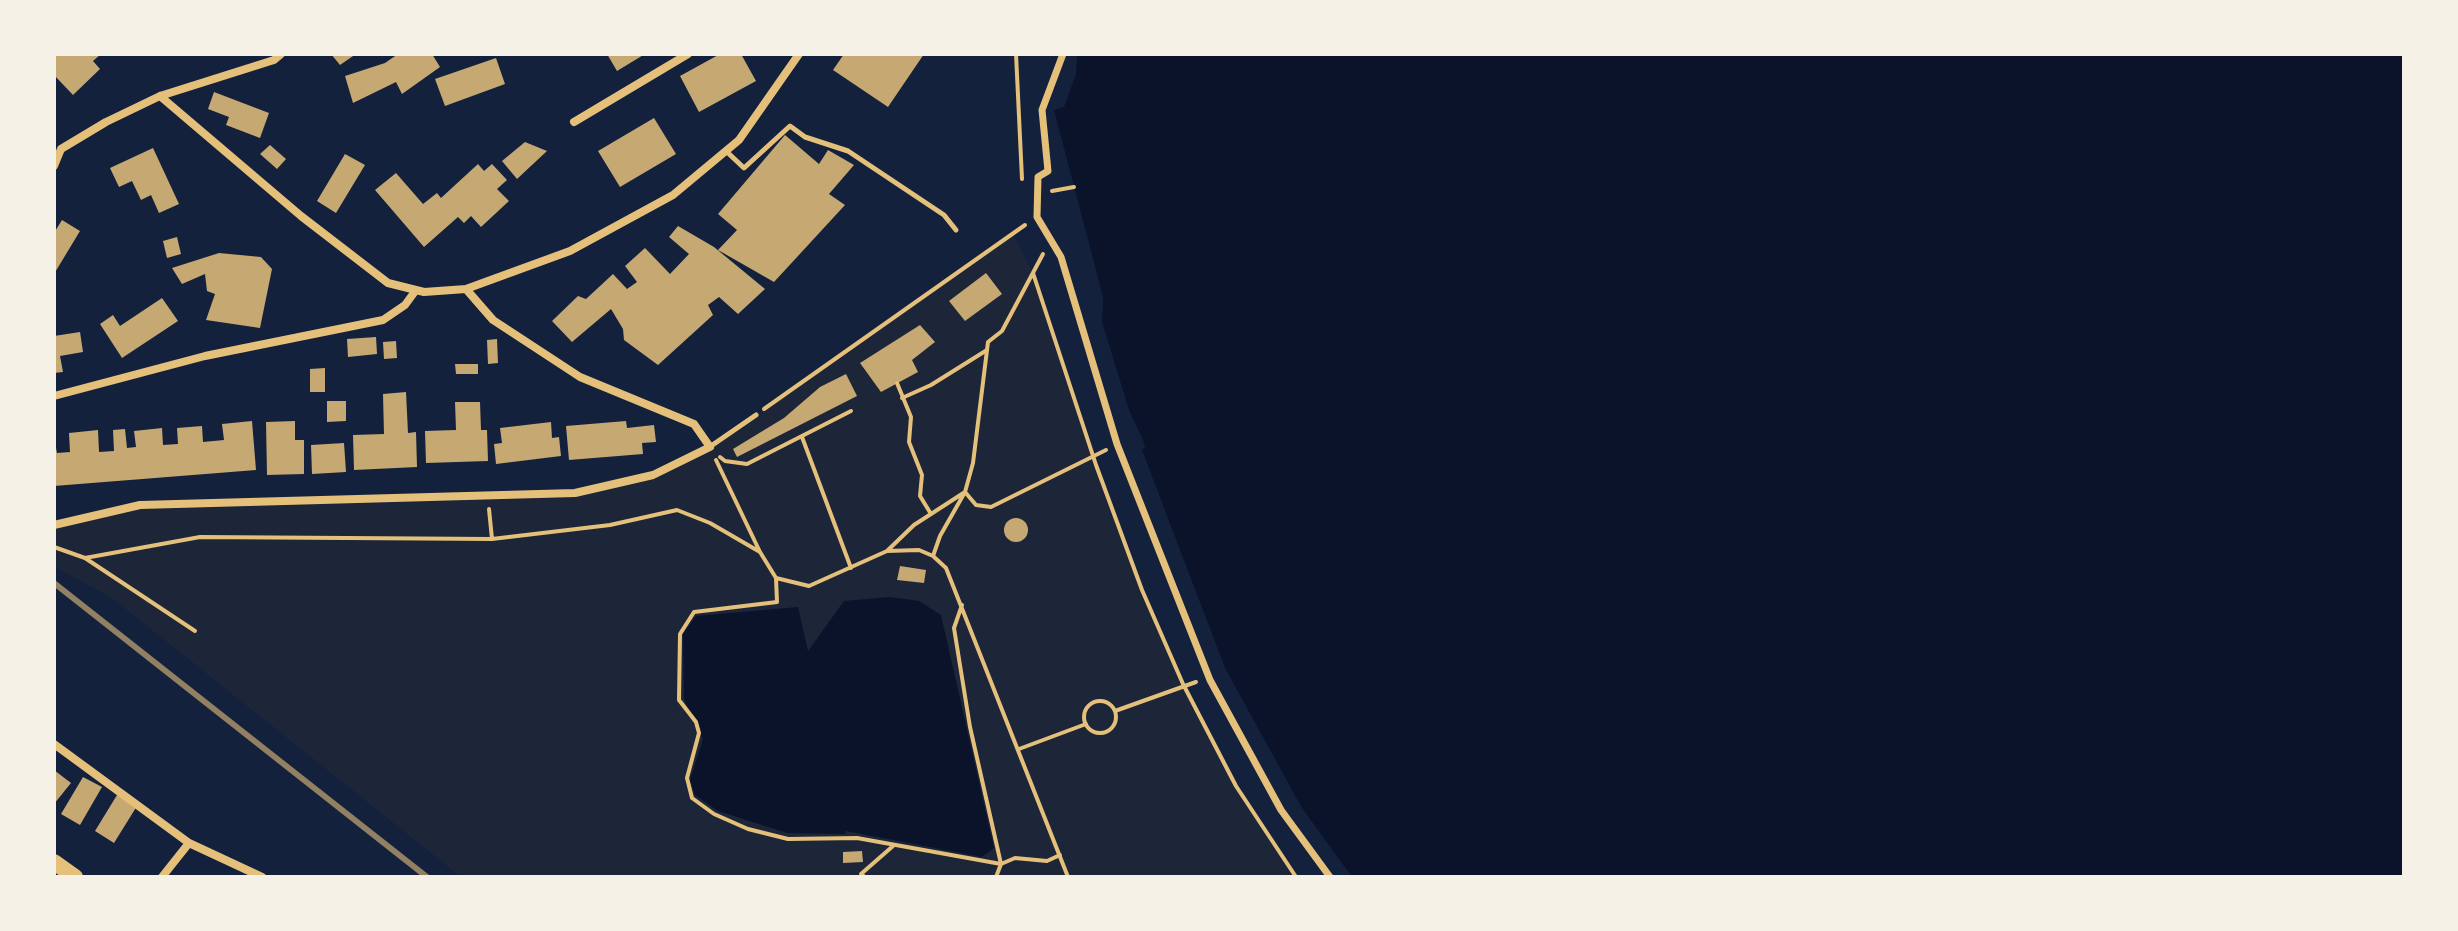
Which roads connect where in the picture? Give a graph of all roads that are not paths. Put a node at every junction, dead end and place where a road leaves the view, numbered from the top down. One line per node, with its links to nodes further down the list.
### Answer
1 (281, 54): 5 (street)
2 (688, 54): 6 (street)
3 (799, 54): 8 (street)
4 (1063, 54): 23 (street)
5 (160, 96): 7 (street); 12 (street)
6 (574, 122)
7 (57, 145): 9 (street)
8 (726, 151): 10 (lane); 11 (street)
9 (54, 166)
10 (956, 230)
11 (466, 289): 12 (street); 15 (street)
12 (416, 290): 13 (street)
13 (54, 396)
14 (756, 415): 15 (lane)
15 (710, 447): 16 (street)
16 (54, 525)
17 (54, 744): 18 (street)
18 (189, 843): 21 (street); 22 (street)
19 (54, 862): 20 (main road)
20 (75, 877)
21 (162, 877)
22 (262, 877)
23 (1330, 877)

